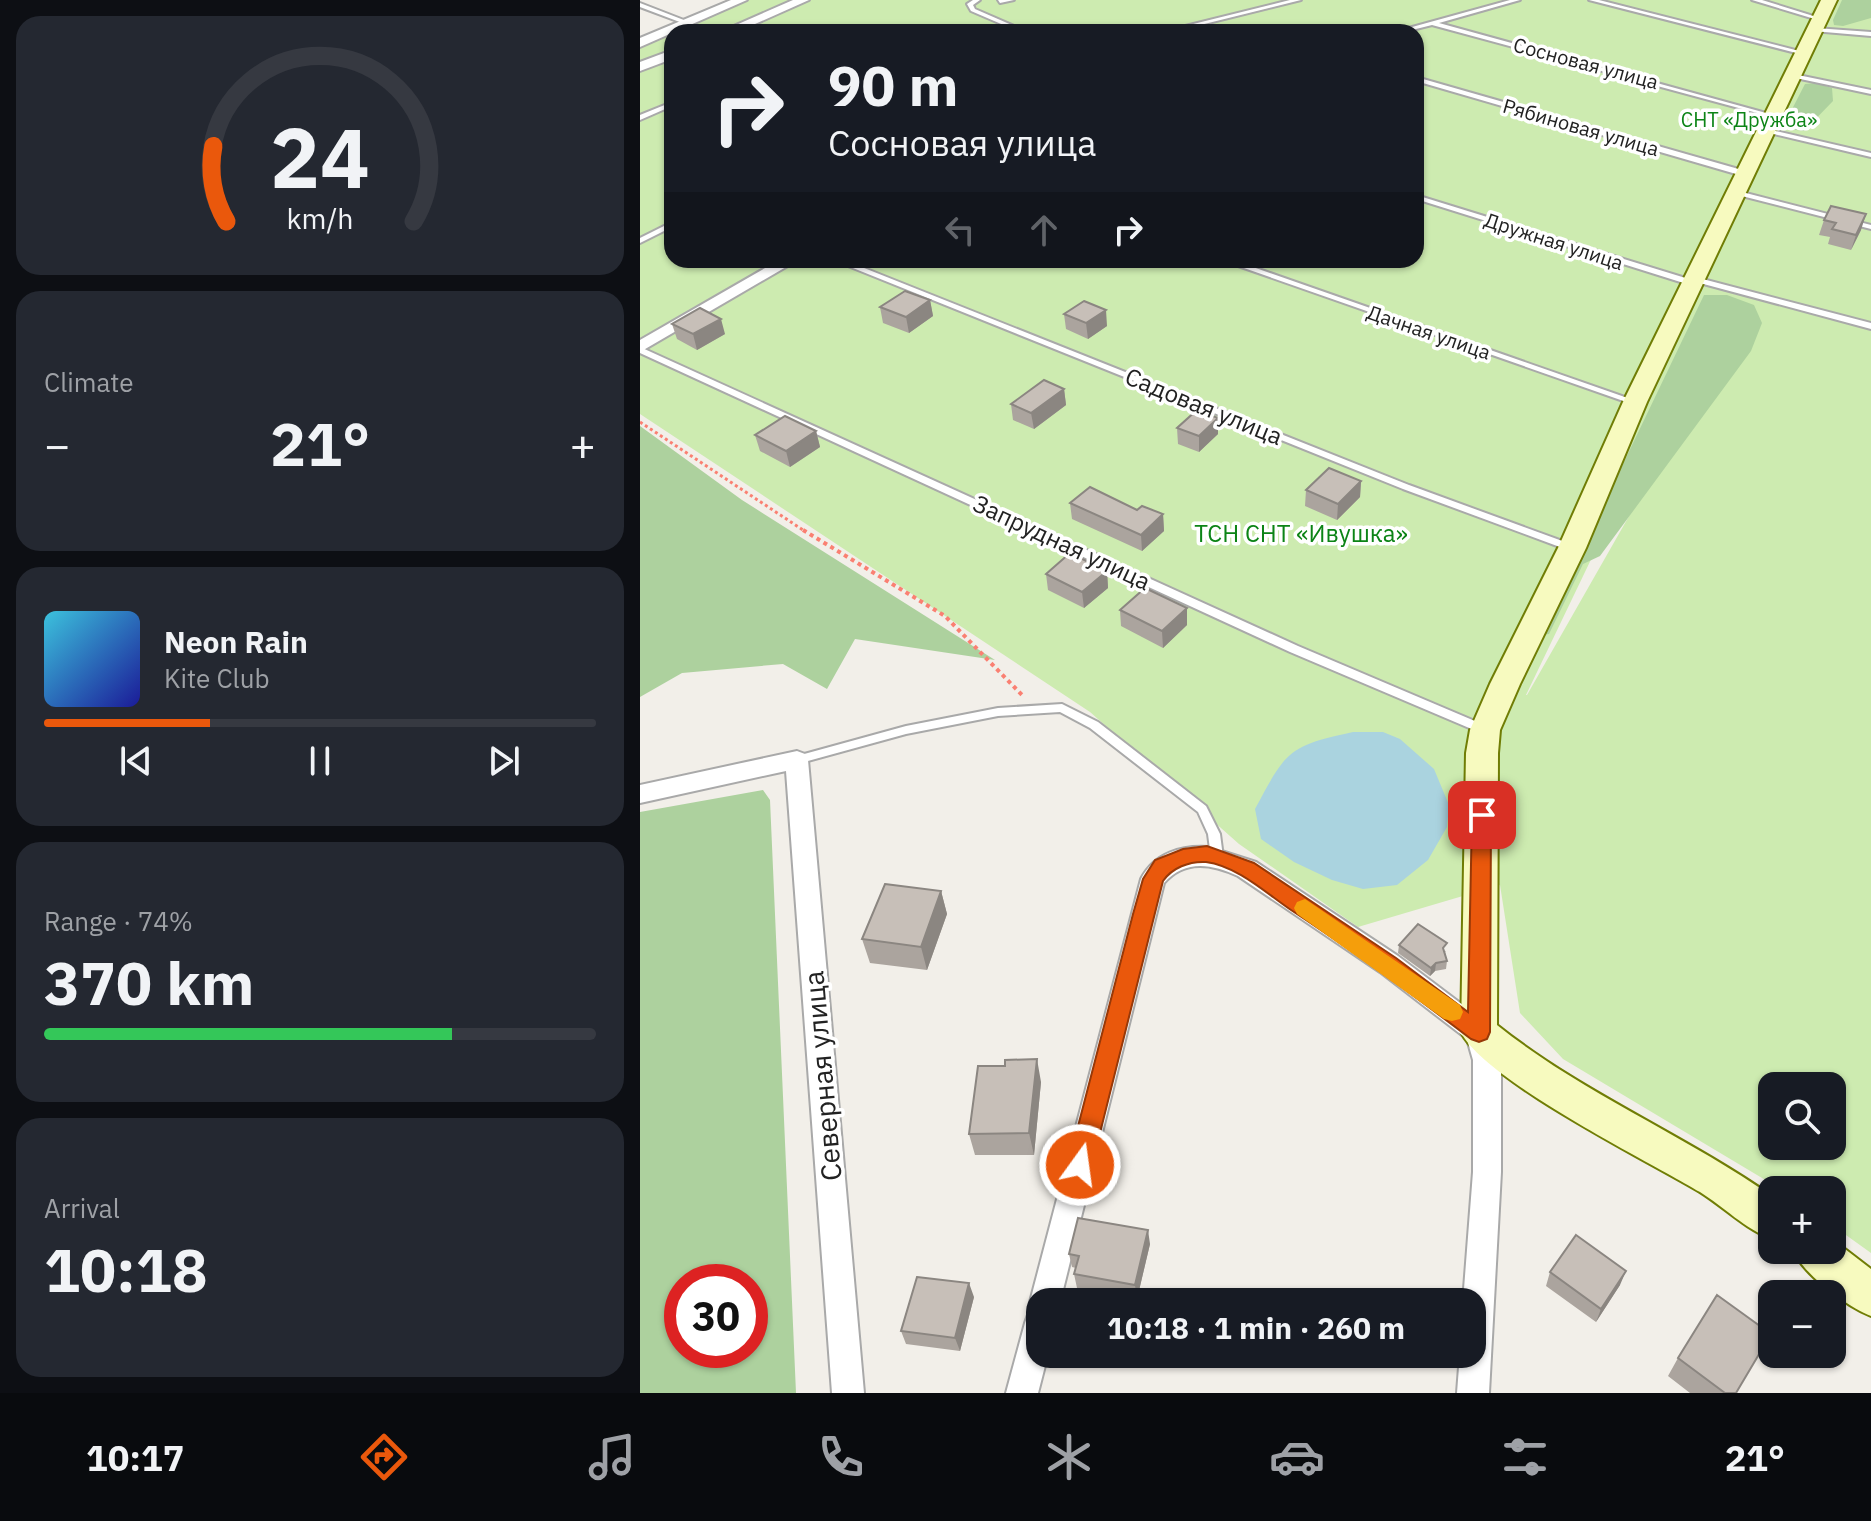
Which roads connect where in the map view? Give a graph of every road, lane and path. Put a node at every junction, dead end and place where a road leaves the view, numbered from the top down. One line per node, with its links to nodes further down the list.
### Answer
1 (741, 0): 11 (street)
2 (803, 0): 13 (street)
3 (977, 0): 14 (lane)
4 (1011, 0): 9 (lane)
5 (1298, 0): 15 (lane)
6 (1517, 0): 12 (lane)
7 (1592, 0): 19 (lane)
8 (1755, 0): 19 (lane)
9 (1000, 1)
10 (640, 5): 11 (lane)
11 (687, 23)
12 (1433, 23): 16 (lane, Сосновая улица); 27 (lane, Сосновая улица)
13 (745, 24)
14 (1006, 24)
15 (1198, 24)
16 (1424, 25)
17 (664, 33): 20 (street)
18 (1871, 34): 19 (lane)
19 (1812, 35): 24 (lane); 27 (street)
20 (640, 43)
21 (664, 57): 22 (street)
22 (640, 67)
23 (1424, 82): 29 (lane, Рябиновая улица)
24 (1871, 92)
25 (664, 108): 26 (lane)
26 (640, 118)
27 (1770, 124): 28 (lane, Сосновая улица); 29 (street)
28 (1871, 155)
29 (1742, 183): 31 (lane, Рябиновая улица); 37 (street)
30 (1424, 199): 37 (lane, Дружная улица)
31 (1871, 227)
32 (664, 228): 33 (lane)
33 (640, 241)
34 (776, 268): 39 (street)
35 (857, 268): 42 (lane, Садовая улица)
36 (1248, 268): 40 (lane, Дачная улица)
37 (1694, 281): 38 (lane, Дружная улица); 40 (street)
38 (1871, 326)
39 (640, 348): 44 (lane, Запрудная улица)
40 (1635, 402): 42 (street)
41 (640, 422): 43 (path)
42 (1572, 548): 44 (street)
43 (1037, 710): 45 (lane); 47 (lane)
44 (1485, 730): 48 (street)
45 (797, 760): 46 (street); 54 (street, Северная улица)
46 (640, 794)
47 (1217, 857): 48 (street); 51 (street)
48 (1479, 1032): 49 (street); 56 (street)
49 (1758, 1210)
50 (1831, 1264): 52 (street)
51 (1049, 1288)
52 (1871, 1295)
53 (1028, 1368): 55 (street)
54 (848, 1393)
55 (1022, 1393)
56 (1473, 1393)

